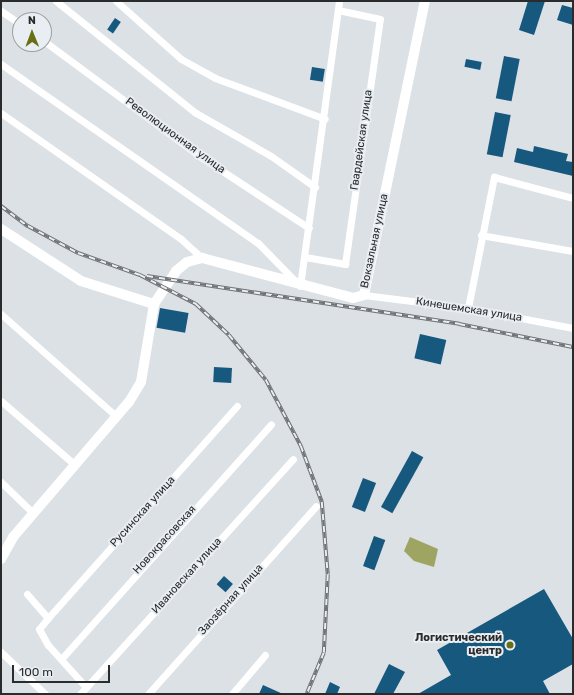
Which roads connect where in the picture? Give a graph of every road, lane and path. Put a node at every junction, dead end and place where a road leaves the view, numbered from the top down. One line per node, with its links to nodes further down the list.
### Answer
1 (56, 1): 12 (street)
2 (116, 1): 11 (street)
3 (339, 1): 5 (street)
4 (425, 1): 21 (main road, Вокзальная улица)
5 (338, 10): 11 (street); 18 (street, Гвардейская улица)
6 (1, 11): 7 (street)
7 (12, 19)
8 (52, 47): 14 (street, Революционная улица)
9 (1, 64): 20 (street)
10 (1, 113): 19 (street)
11 (325, 119): 12 (street)
12 (315, 188): 14 (street)
13 (573, 198): 16 (street)
14 (309, 228): 18 (street)
15 (1, 229): 22 (main road)
16 (481, 235): 17 (street); 23 (street)
17 (573, 251)
18 (305, 257): 20 (street)
19 (202, 258): 20 (main road, Вокзальная улица); 22 (main road)
20 (300, 286): 21 (main road, Вокзальная улица)
21 (364, 295): 23 (street, Кинешемская улица)
22 (154, 304): 28 (main road)
23 (468, 308): 25 (street, Кинешемская улица)
24 (1, 314): 28 (street)
25 (573, 328)
26 (1, 401): 31 (street)
27 (238, 406): 37 (street, Русинская улица)
28 (116, 416): 31 (main road)
29 (271, 424): 40 (street, Новокрасовская)
30 (293, 459): 41 (street, Ивановская улица)
31 (74, 464): 34 (main road)
32 (1, 482): 34 (street)
33 (316, 506): 44 (street, Заозёрная улица)
34 (33, 513): 35 (main road)
35 (1, 559)
36 (27, 594): 37 (street)
37 (48, 618): 40 (street)
38 (1, 652): 42 (street)
39 (265, 655): 45 (street)
40 (63, 657): 41 (street)
41 (86, 687): 43 (street, Ивановская улица)
42 (45, 694)
43 (80, 694)
44 (148, 694)
45 (232, 694)

